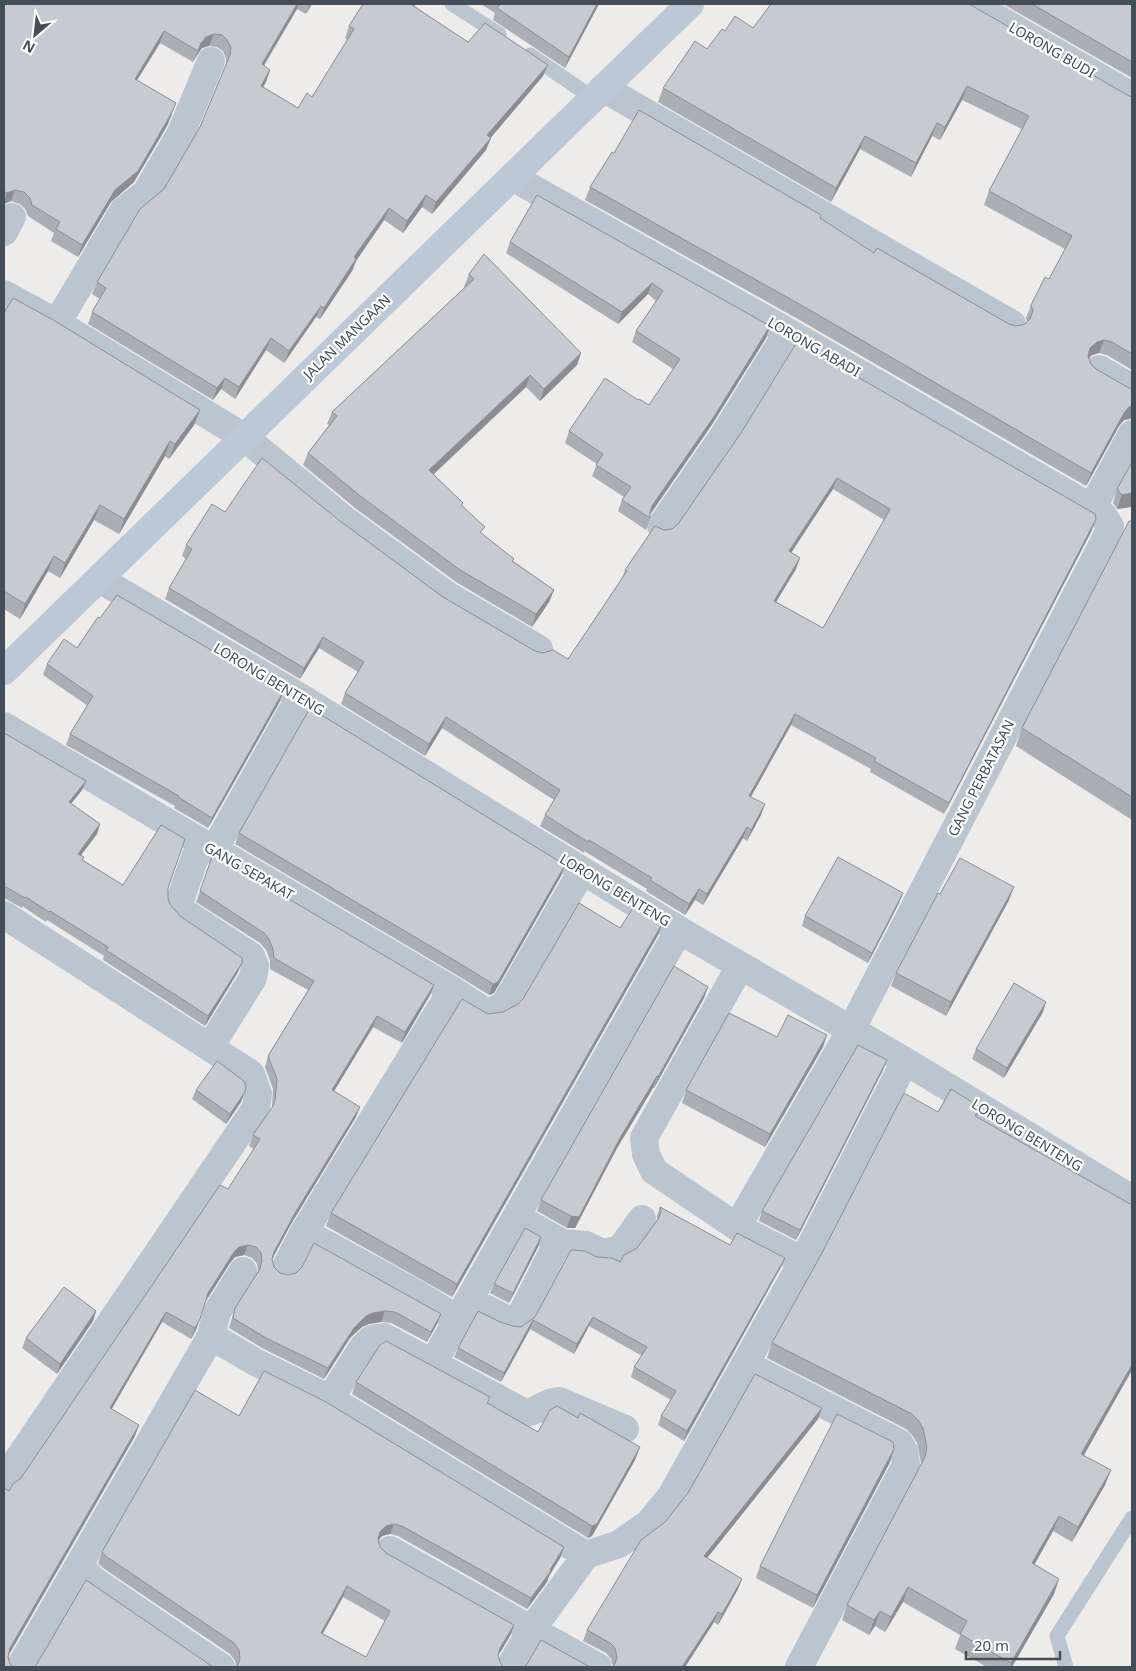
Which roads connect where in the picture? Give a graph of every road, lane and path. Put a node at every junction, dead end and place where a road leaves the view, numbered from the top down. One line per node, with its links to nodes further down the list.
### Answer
1 (452, 4): 5 (lane)
2 (690, 4): 5 (street, JALAN MANGAAN)
3 (972, 4): 6 (street, LORONG BUDI)
4 (211, 61): 9 (street)
5 (598, 93): 7 (street, JALAN MANGAAN); 10 (street)
6 (1132, 96)
7 (512, 177): 11 (street, LORONG ABADI); 15 (street, JALAN MANGAAN)
8 (4, 294): 9 (street)
9 (57, 322): 15 (street)
10 (1012, 324)
11 (788, 332): 16 (street, LORONG ABADI); 17 (street)
12 (1099, 369): 13 (street)
13 (1132, 388)
14 (1132, 434): 16 (street, GANG PERBATASAN)
15 (244, 437): 18 (street, JALAN MANGAAN); 19 (street)
16 (1112, 519): 29 (street, GANG PERBATASAN)
17 (661, 526)
18 (99, 579): 20 (street, JALAN MANGAAN); 21 (street, LORONG BENTENG)
19 (539, 649)
20 (4, 671)
21 (300, 697): 23 (street); 24 (street, LORONG BENTENG)
22 (4, 726): 23 (street, GANG SEPAKAT)
23 (207, 847): 28 (street, GANG SEPAKAT); 30 (street)
24 (582, 871): 26 (street, LORONG BENTENG); 28 (street, GANG SEPAKAT)
25 (4, 915): 30 (street)
26 (679, 930): 27 (street, LORONG BENTENG); 33 (street)
27 (740, 966): 29 (street, LORONG BENTENG); 35 (street)
28 (452, 990): 36 (street)
29 (850, 1030): 31 (street, LORONG BENTENG); 35 (street, GANG PERBATASAN)
30 (210, 1047): 47 (street)
31 (905, 1061): 32 (street, LORONG BENTENG); 38 (street)
32 (1132, 1199)
33 (516, 1217): 37 (street); 41 (street)
34 (642, 1219): 37 (street)
35 (737, 1227): 38 (street)
36 (304, 1232): 39 (street); 41 (street)
37 (562, 1243): 41 (street)
38 (803, 1261): 44 (street)
39 (284, 1270)
40 (243, 1271): 42 (street)
41 (463, 1310): 43 (street)
42 (211, 1336): 45 (street); 51 (street)
43 (433, 1363): 45 (street); 46 (street)
44 (745, 1364): 50 (street); 57 (street)
45 (330, 1400): 50 (street)
46 (625, 1429)
47 (4, 1480)
48 (1132, 1518): 58 (lane)
49 (390, 1550): 52 (street)
50 (586, 1556): 52 (street)
51 (79, 1564): 53 (street); 54 (street)
52 (532, 1629): 55 (street); 56 (street)
53 (217, 1666)
54 (20, 1667)
55 (510, 1667)
56 (598, 1667)
57 (799, 1667)
58 (1066, 1667)

